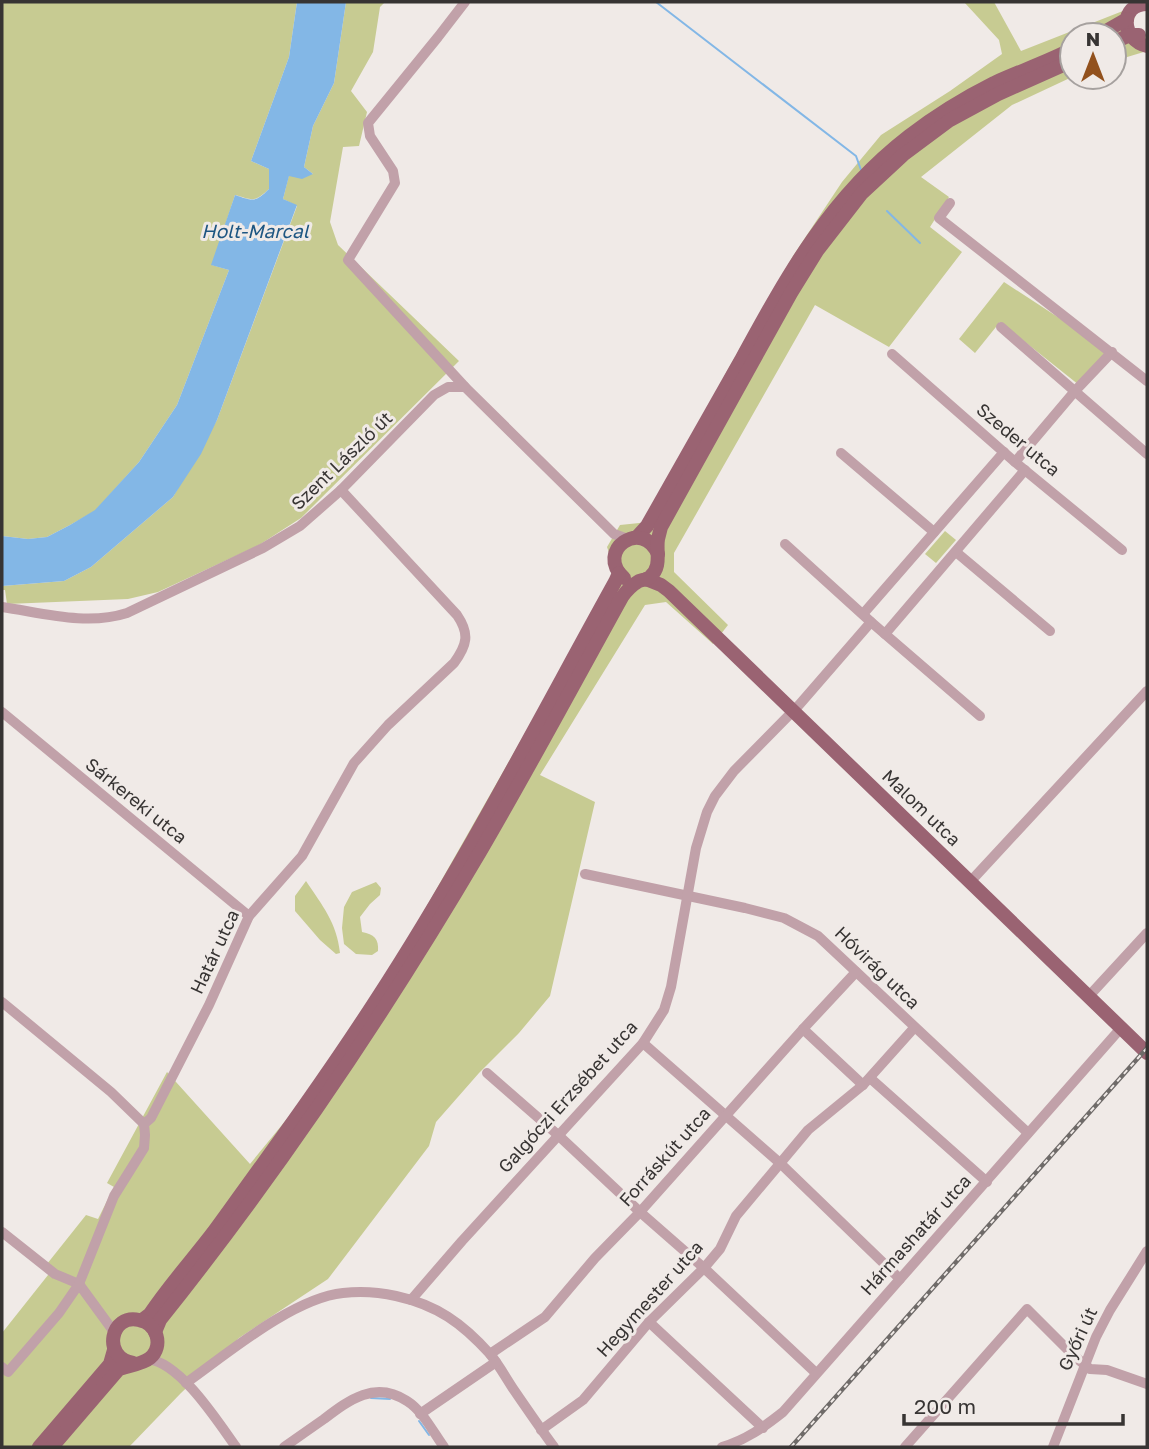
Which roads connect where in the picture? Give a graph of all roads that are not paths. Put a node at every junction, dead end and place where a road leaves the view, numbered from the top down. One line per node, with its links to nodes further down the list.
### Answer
1 (465, 2): 15 (street)
2 (1131, 2): 4 (main road)
3 (1147, 4): 4 (main road)
4 (1122, 21)
5 (1128, 30): 6 (main road)
6 (1130, 35): 7 (main road)
7 (1147, 45)
8 (1058, 55): 25 (main road)
9 (1058, 67): 30 (main road)
10 (950, 203): 12 (street)
11 (1001, 327): 16 (street)
12 (1112, 352): 14 (street); 16 (street)
13 (892, 354): 17 (street, Szeder utca)
14 (1147, 381)
15 (465, 387): 22 (street, Szent László út); 24 (street)
16 (1075, 391): 19 (street); 20 (street)
17 (1003, 452): 20 (street, Szeder utca); 23 (street, Galgóczi Erzsébet utca)
18 (841, 453): 23 (street)
19 (1147, 454)
20 (1015, 461): 21 (street, Szeder utca)
21 (1026, 470): 27 (street, Szeder utca); 28 (street)
22 (341, 490): 32 (street, Szent László út); 43 (street, Határ utca)
23 (934, 532): 33 (street, Galgóczi Erzsébet utca)
24 (614, 534): 25 (street); 29 (street)
25 (633, 538): 29 (main road); 30 (main road)
26 (785, 544): 33 (street)
27 (1122, 550)
28 (956, 552): 34 (street); 35 (street)
29 (615, 553): 31 (main road)
30 (650, 571): 31 (main road); 37 (main road, Malom utca); 71 (main road)
31 (619, 573): 68 (main road)
32 (2, 607)
33 (867, 618): 35 (street); 37 (street, Galgóczi Erzsébet utca)
34 (1050, 631)
35 (885, 634): 39 (street)
36 (1147, 691): 41 (street)
37 (792, 711): 41 (main road, Malom utca); 42 (street, Galgóczi Erzsébet utca)
38 (2, 712): 43 (street, Sárkereki utca)
39 (980, 716)
40 (585, 874): 42 (street, Hóvirág utca)
41 (970, 882): 46 (main road, Malom utca)
42 (688, 897): 45 (street, Hóvirág utca); 51 (street, Galgóczi Erzsébet utca)
43 (249, 916): 56 (street, Határ utca)
44 (1147, 933): 46 (street)
45 (856, 972): 48 (street, Hóvirág utca); 50 (street, Forráskút utca)
46 (1088, 996): 49 (main road, Malom utca)
47 (2, 1002): 56 (street)
48 (914, 1028): 54 (street, Hegymester utca); 57 (street, Hóvirág utca)
49 (1121, 1028): 52 (main road, Malom utca); 57 (street, Hármashatár utca)
50 (803, 1029): 54 (street); 55 (street, Forráskút utca)
51 (643, 1043): 55 (street); 58 (street, Galgóczi Erzsébet utca)
52 (1147, 1053)
53 (488, 1073): 58 (street)
54 (867, 1082): 59 (street, Hegymester utca); 60 (street)
55 (726, 1117): 59 (street); 61 (street, Forráskút utca)
56 (144, 1124): 66 (street, Határ utca)
57 (1028, 1133): 60 (street, Hármashatár utca)
58 (558, 1135): 61 (street); 67 (street, Galgóczi Erzsébet utca)
59 (781, 1164): 64 (street, Hegymester utca); 65 (street)
60 (987, 1182): 65 (street, Hármashatár utca)
61 (640, 1212): 64 (street); 74 (street, Forráskút utca)
62 (2, 1232): 66 (street)
63 (1147, 1251): 76 (street, Győri út)
64 (704, 1268): 69 (street, Hegymester utca); 78 (street)
65 (900, 1279): 78 (street, Hármashatár utca)
66 (79, 1284): 70 (street); 77 (street, Határ utca)
67 (411, 1300): 74 (street); 79 (street)
68 (142, 1320): 70 (main road); 71 (main road)
69 (649, 1322): 82 (street); 83 (street, Hegymester utca)
70 (119, 1327): 72 (main road)
71 (155, 1332): 73 (main road)
72 (114, 1350): 75 (main road); 85 (main road)
73 (155, 1356): 75 (main road); 79 (street)
74 (492, 1358): 81 (street, Forráskút utca); 83 (street)
75 (133, 1363): 86 (main road)
76 (1084, 1364): 80 (street); 84 (street, Győri út); 92 (street)
77 (2, 1367)
78 (816, 1373): 82 (street, Hármashatár utca)
79 (186, 1382): 87 (street)
80 (1147, 1384)
81 (420, 1413): 88 (street); 89 (street)
82 (763, 1428): 91 (street, Hármashatár utca)
83 (541, 1430): 90 (street)
84 (1057, 1445)
85 (39, 1447)
86 (52, 1447)
87 (236, 1447)
88 (284, 1447)
89 (444, 1447)
90 (554, 1447)
91 (722, 1447)
92 (905, 1447)

